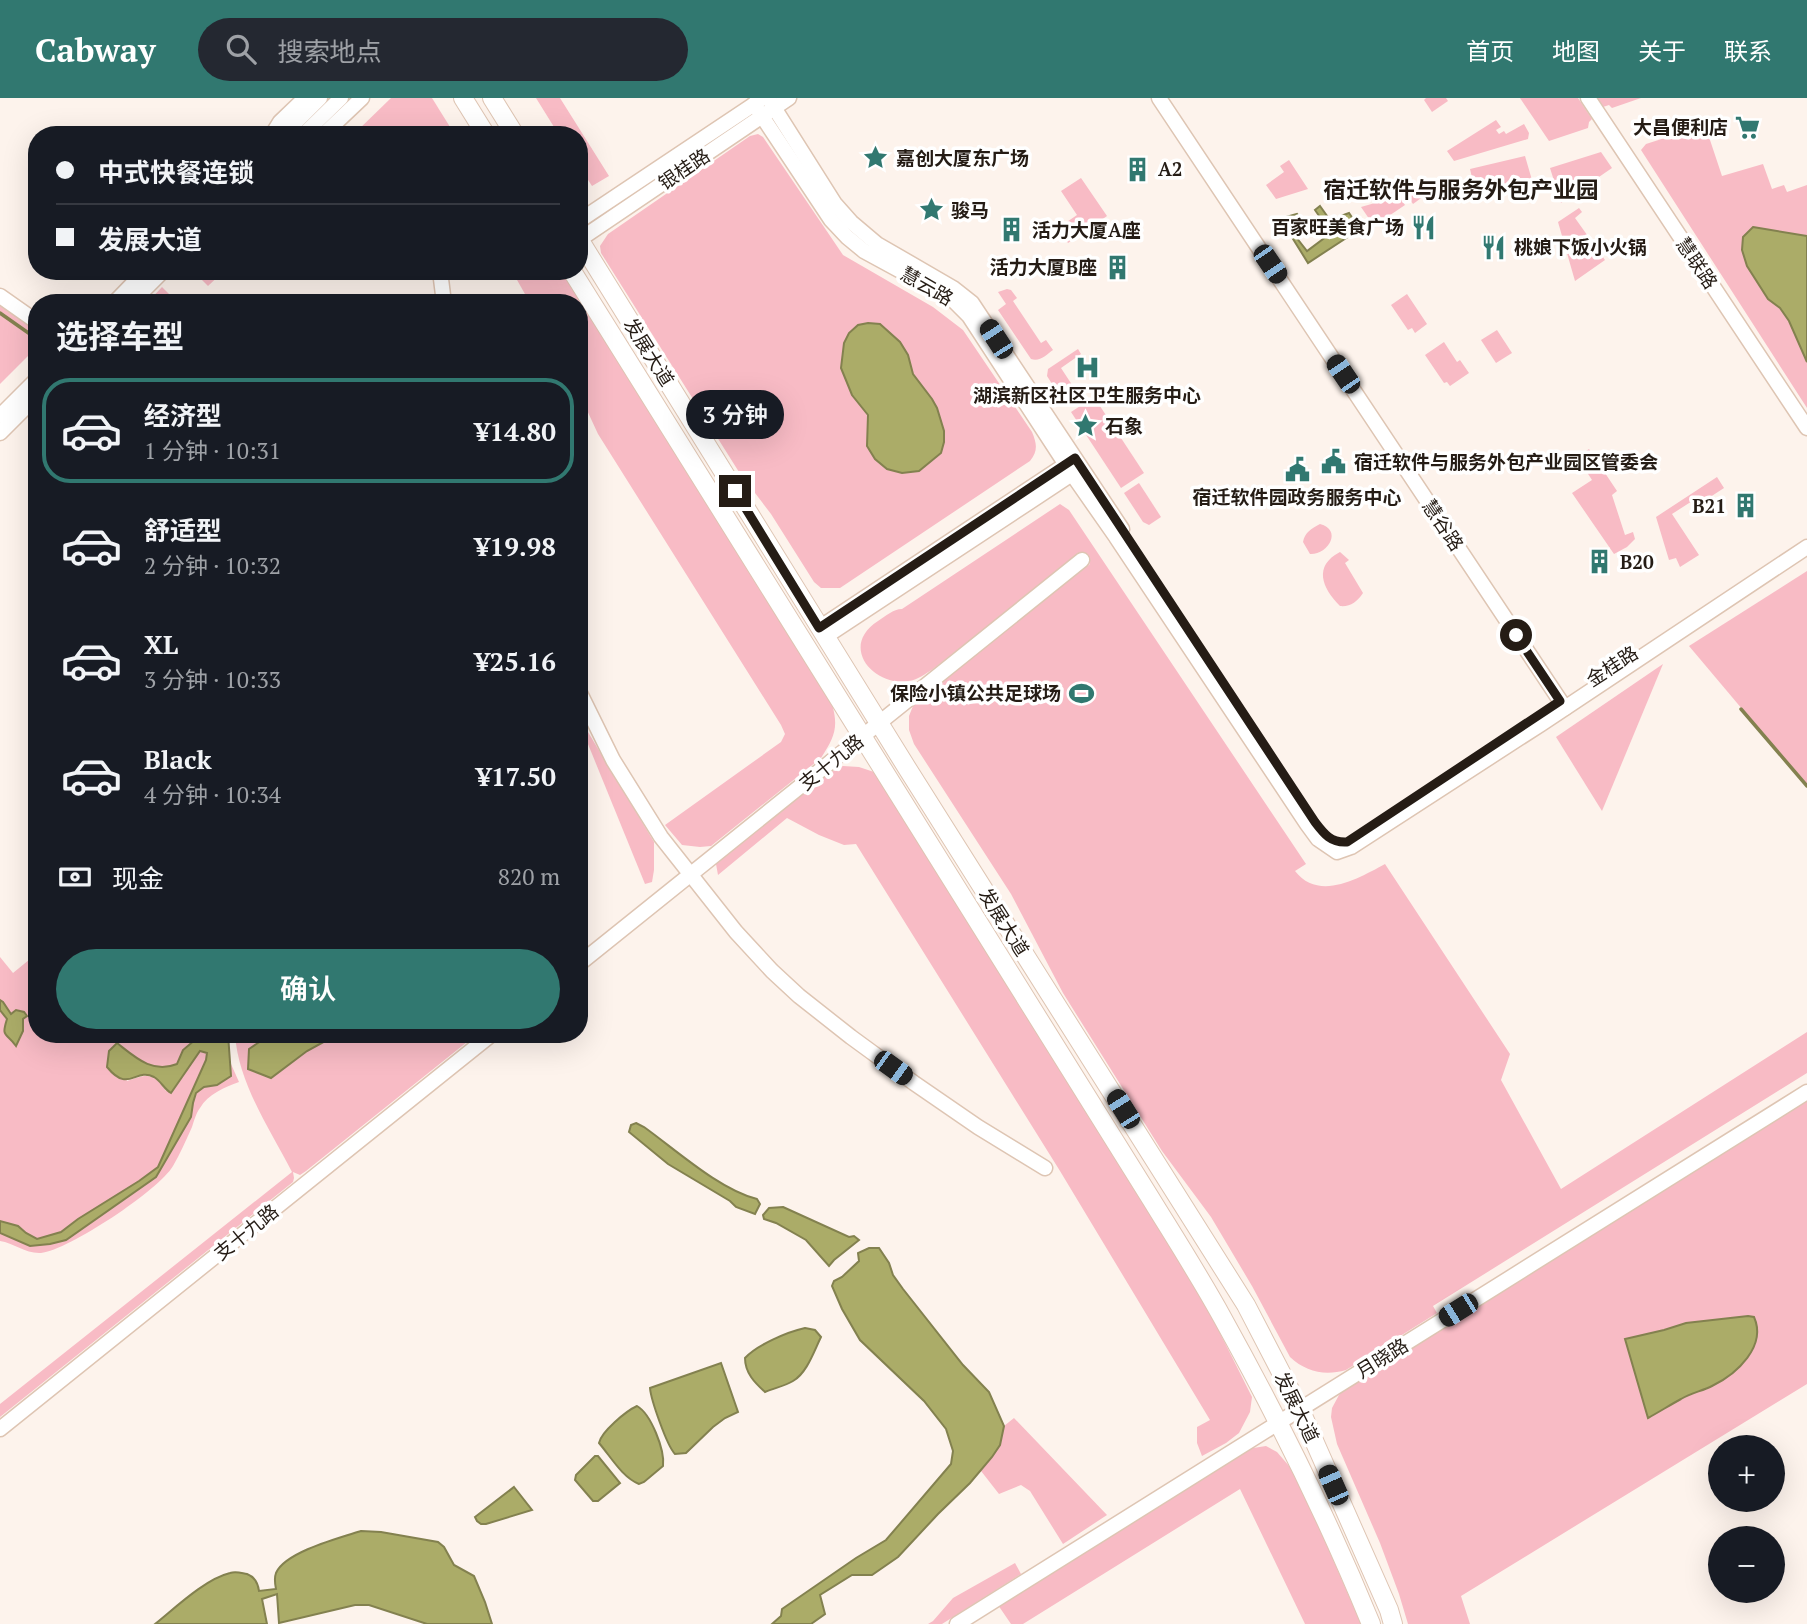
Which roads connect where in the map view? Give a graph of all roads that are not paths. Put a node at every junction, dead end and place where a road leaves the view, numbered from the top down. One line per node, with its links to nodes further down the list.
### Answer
1 (305, 98): 12 (street)
2 (320, 98): 13 (street)
3 (341, 98): 14 (street)
4 (362, 98): 15 (street)
5 (452, 98): 16 (street)
6 (463, 98): 17 (main road)
7 (495, 98): 18 (main road)
8 (789, 98): 11 (street, 银桂路)
9 (1159, 98): 39 (street, 慧谷路)
10 (1588, 98): 32 (street, 慧联路)
11 (764, 105): 19 (street, 银桂路); 20 (street, 银桂路); 34 (street, 慧云路)
12 (278, 126)
13 (292, 126)
14 (312, 126)
15 (332, 126)
16 (473, 126)
17 (480, 126)
18 (511, 126)
19 (588, 215)
20 (588, 233)
21 (588, 255): 38 (main road, 发展大道)
22 (136, 280): 24 (street)
23 (154, 280): 25 (street)
24 (123, 294)
25 (140, 294)
26 (0, 296): 28 (street)
27 (588, 297): 42 (main road, 发展大道)
28 (28, 316)
29 (28, 388): 31 (street)
30 (28, 405): 33 (street)
31 (0, 416)
32 (1807, 428)
33 (0, 433)
34 (1074, 466): 38 (street); 43 (street, 慧云路)
35 (1807, 537): 39 (street, 金桂路)
36 (1807, 547): 39 (street, 金桂路)
37 (1082, 560): 41 (street, 支十九路)
38 (822, 633): 41 (main road, 发展大道)
39 (1562, 704): 43 (street, 金桂路)
40 (588, 709): 44 (street)
41 (879, 723): 42 (street, 支十九路); 49 (main road, 发展大道)
42 (863, 736): 44 (street, 支十九路); 50 (main road, 发展大道)
43 (1349, 845)
44 (691, 874): 45 (street, 支十九路); 48 (street)
45 (588, 957)
46 (481, 1043): 51 (street, 支十九路)
47 (1807, 1093): 49 (street, 月晓路)
48 (1045, 1168)
49 (1300, 1409): 50 (street, 月晓路); 54 (main road, 发展大道)
50 (1278, 1423): 52 (street, 月晓路); 53 (main road, 发展大道)
51 (0, 1429)
52 (957, 1624)
53 (1371, 1624)
54 (1393, 1624)

